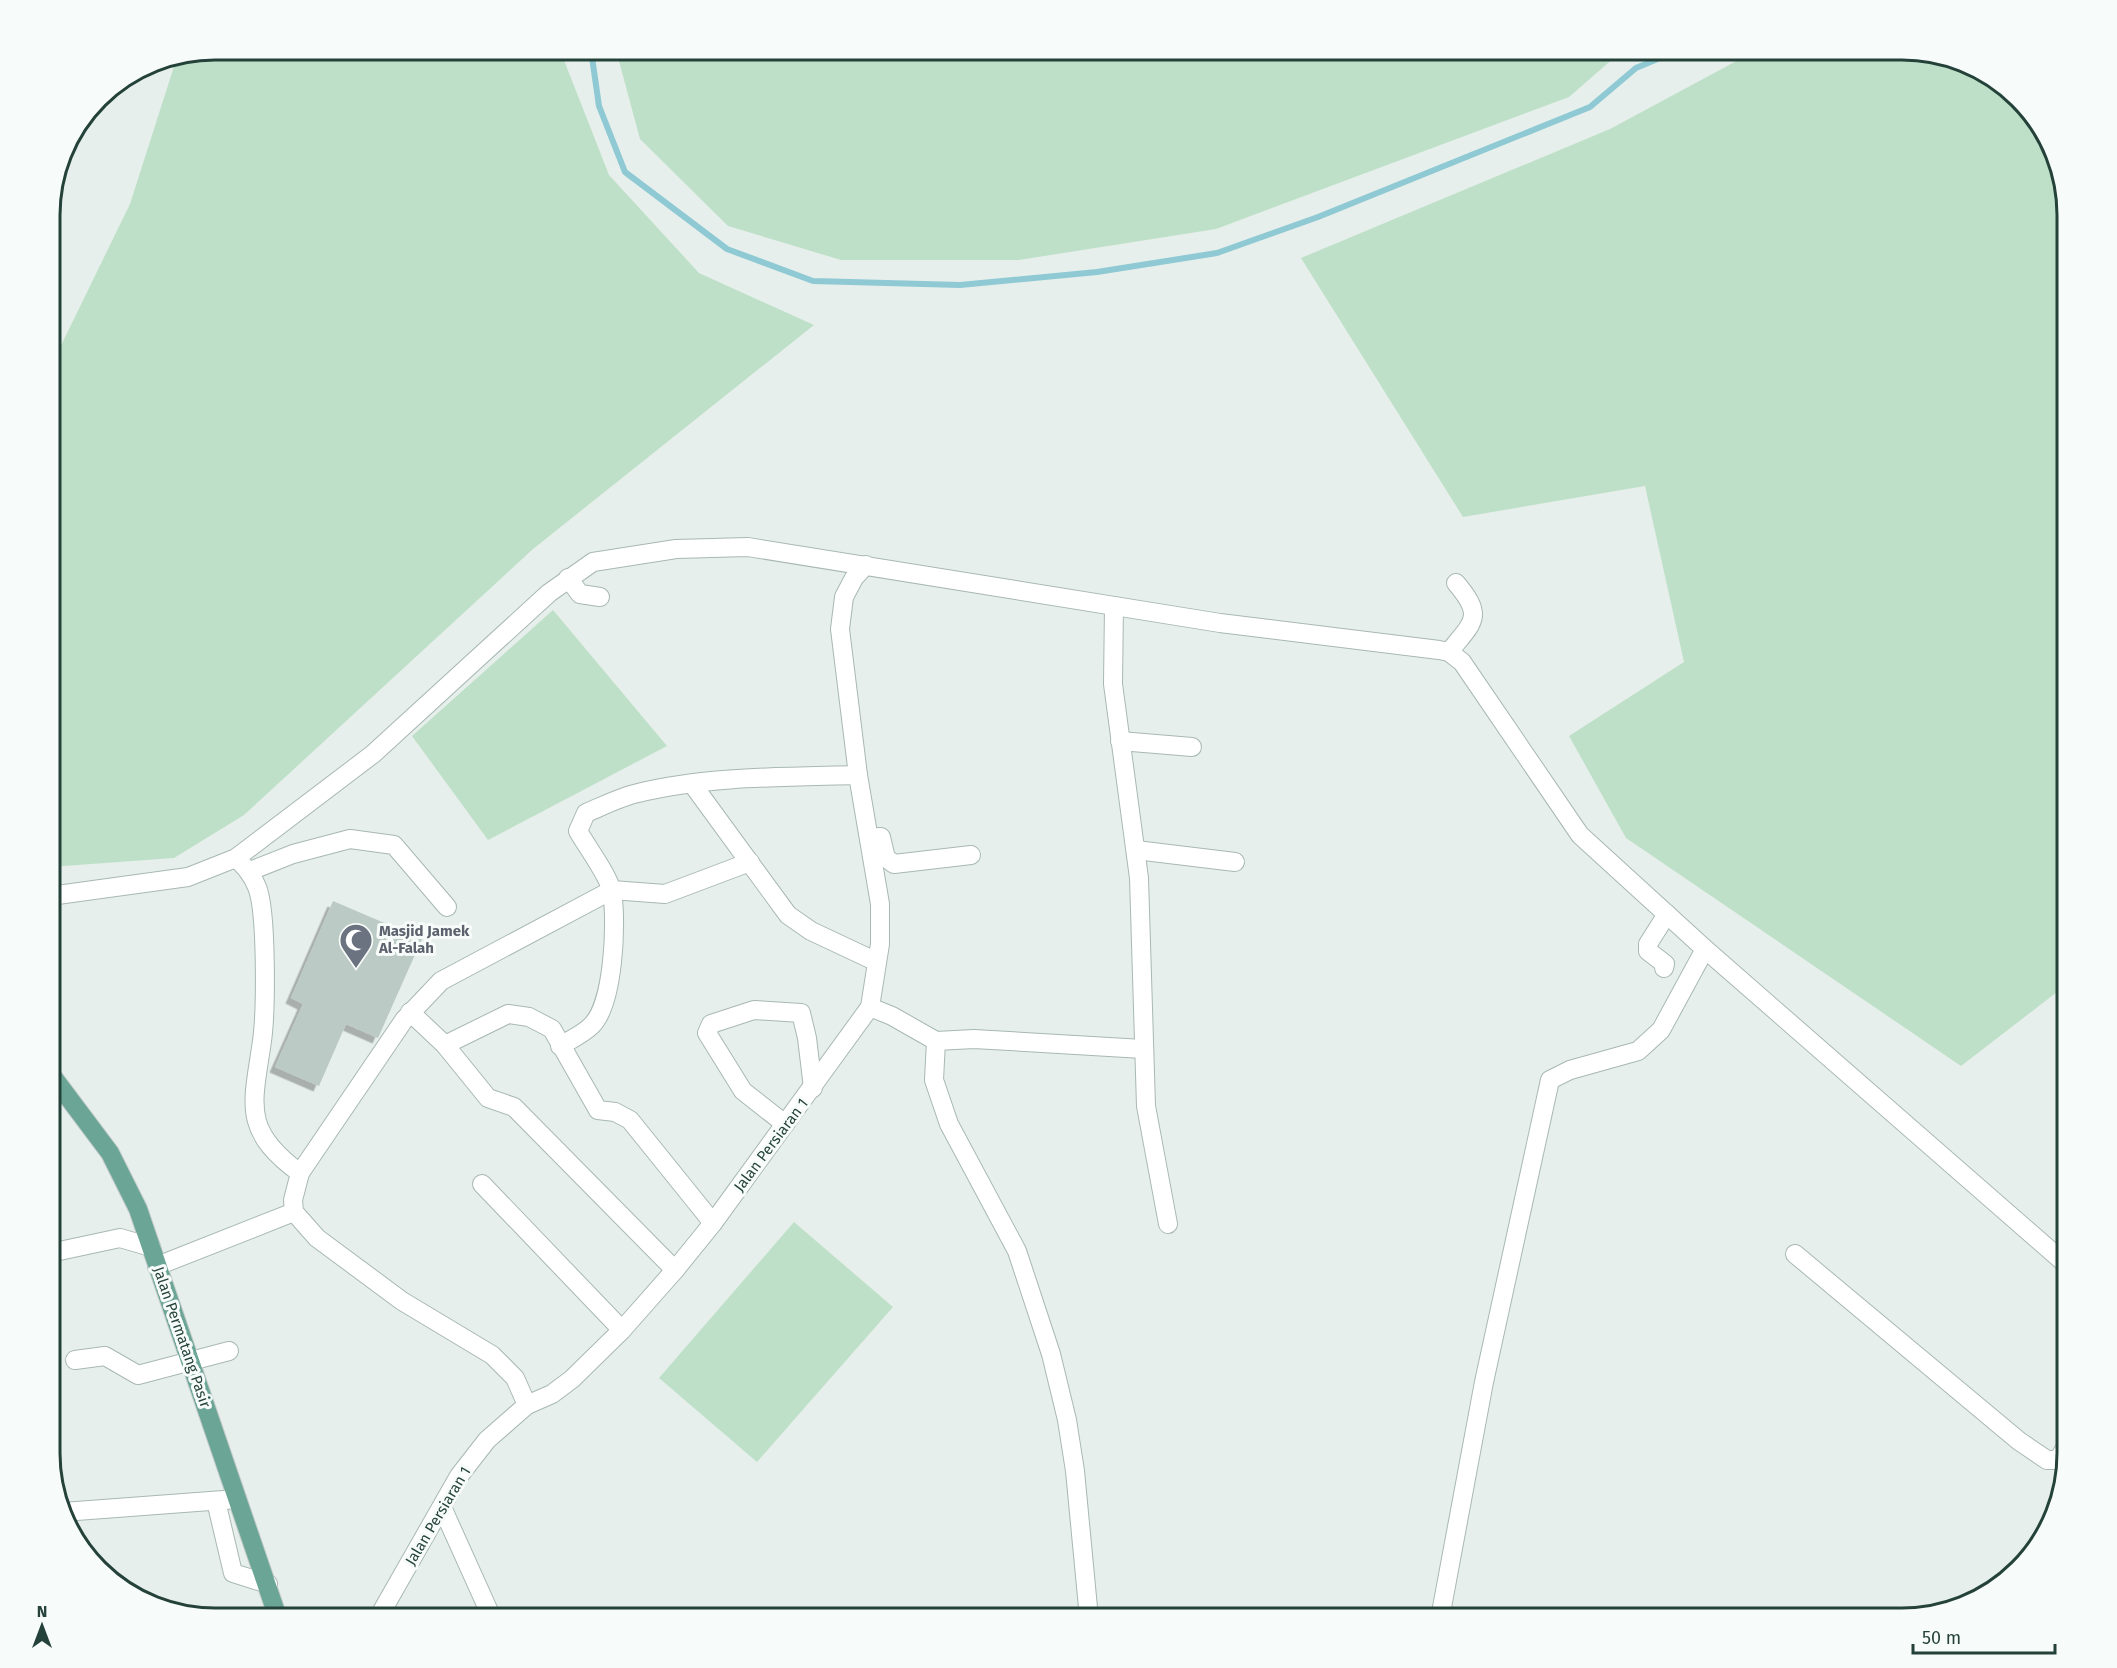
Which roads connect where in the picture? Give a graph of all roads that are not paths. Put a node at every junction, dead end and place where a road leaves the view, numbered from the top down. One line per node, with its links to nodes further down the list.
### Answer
1 (866, 565): 2 (street); 5 (street); 9 (street, Jalan Persiaran 1)
2 (568, 578): 4 (street); 14 (street)
3 (1456, 584): 6 (street)
4 (600, 597)
5 (1114, 606): 6 (street); 7 (street)
6 (1449, 652): 21 (street)
7 (1120, 741): 8 (street); 12 (street)
8 (1192, 747)
9 (858, 775): 10 (street); 11 (street, Jalan Persiaran 1)
10 (693, 785): 15 (street); 18 (street)
11 (875, 837): 13 (street); 23 (street, Jalan Persiaran 1)
12 (1136, 850): 16 (street); 30 (street)
13 (971, 855)
14 (236, 858): 17 (street); 19 (street)
15 (750, 862): 18 (street); 23 (street)
16 (1235, 862)
17 (250, 871): 20 (street); 34 (street)
18 (612, 890): 26 (street); 29 (street)
19 (60, 895)
20 (447, 907)
21 (1667, 914): 22 (street); 24 (street)
22 (1705, 949): 42 (street); 60 (street)
23 (877, 962): 25 (street, Jalan Persiaran 1)
24 (1664, 968)
25 (870, 1007): 27 (street); 32 (street, Jalan Persiaran 1)
26 (410, 1012): 28 (street); 34 (street)
27 (936, 1041): 30 (street); 59 (street)
28 (445, 1045): 29 (street); 44 (street)
29 (560, 1046): 37 (street)
30 (1143, 1049): 38 (street)
31 (60, 1086): 39 (main road, Jalan Permatang Pasir)
32 (813, 1088): 33 (street, Jalan Persiaran 1); 33 (street)
33 (785, 1124): 37 (street, Jalan Persiaran 1)
34 (300, 1173): 36 (street)
35 (482, 1184): 45 (street)
36 (294, 1212): 43 (street); 49 (street)
37 (713, 1223): 44 (street, Jalan Persiaran 1)
38 (1168, 1224)
39 (151, 1247): 40 (street); 43 (main road, Jalan Permatang Pasir)
40 (60, 1251)
41 (1795, 1254): 50 (street)
42 (2057, 1256)
43 (158, 1266): 48 (main road, Jalan Permatang Pasir)
44 (675, 1270): 45 (street, Jalan Persiaran 1)
45 (622, 1330): 49 (street, Jalan Persiaran 1)
46 (230, 1351): 48 (street)
47 (75, 1360): 48 (street)
48 (190, 1363): 51 (main road, Jalan Permatang Pasir)
49 (527, 1405): 53 (street, Jalan Persiaran 1)
50 (2057, 1460)
51 (237, 1499): 52 (street); 55 (main road, Jalan Permatang Pasir)
52 (216, 1501): 54 (street); 55 (street)
53 (442, 1507): 57 (street, Jalan Persiaran 1); 58 (street)
54 (72, 1511)
55 (268, 1584): 56 (main road, Jalan Permatang Pasir)
56 (275, 1608)
57 (384, 1608)
58 (487, 1608)
59 (1088, 1608)
60 (1442, 1608)

